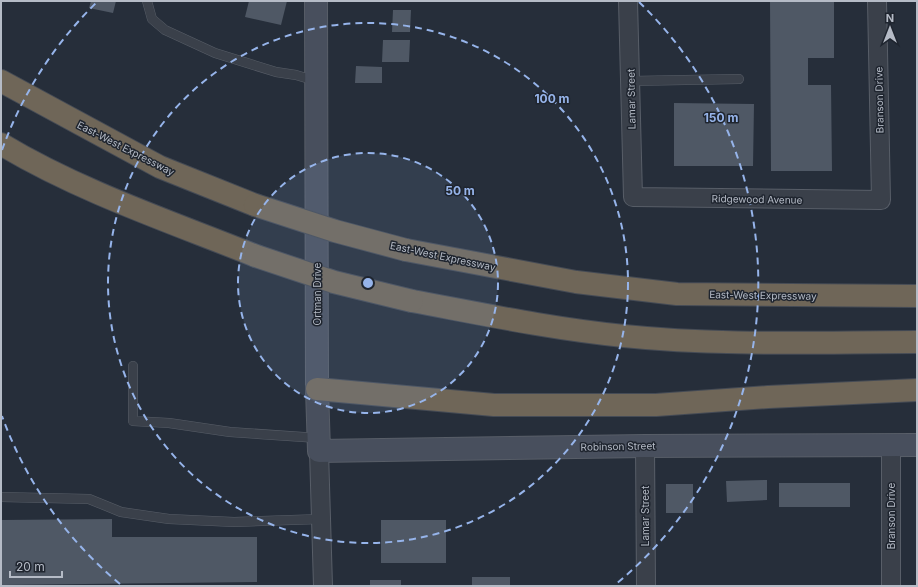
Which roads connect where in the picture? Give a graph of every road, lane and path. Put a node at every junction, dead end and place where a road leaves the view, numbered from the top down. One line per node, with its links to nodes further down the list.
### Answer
1 (147, 1): 7 (lane)
2 (316, 1): 7 (street, Ortman Drive)
3 (628, 1): 8 (street, Lamar Street)
4 (877, 1): 11 (street, Branson Drive)
5 (739, 79): 8 (lane)
6 (1, 81): 12 (highway, East-West Expressway, bridge)
7 (317, 81): 15 (street, Ortman Drive)
8 (631, 81): 10 (street, Lamar Street)
9 (1, 144): 13 (highway, bridge)
10 (632, 197): 11 (street, Ridgewood Avenue)
11 (881, 200)
12 (917, 296)
13 (917, 342)
14 (133, 366): 17 (lane)
15 (317, 389): 16 (highway); 17 (street, Ortman Drive)
16 (917, 390)
17 (319, 444): 20 (street, Robinson Street); 22 (street, Ortman Drive)
18 (891, 445): 19 (street, Robinson Street); 20 (street, Robinson Street); 25 (street, Branson Drive)
19 (917, 445)
20 (645, 446): 24 (street, Lamar Street)
21 (1, 497): 22 (lane)
22 (321, 519): 23 (street, Ortman Drive)
23 (323, 586)
24 (646, 586)
25 (891, 586)

